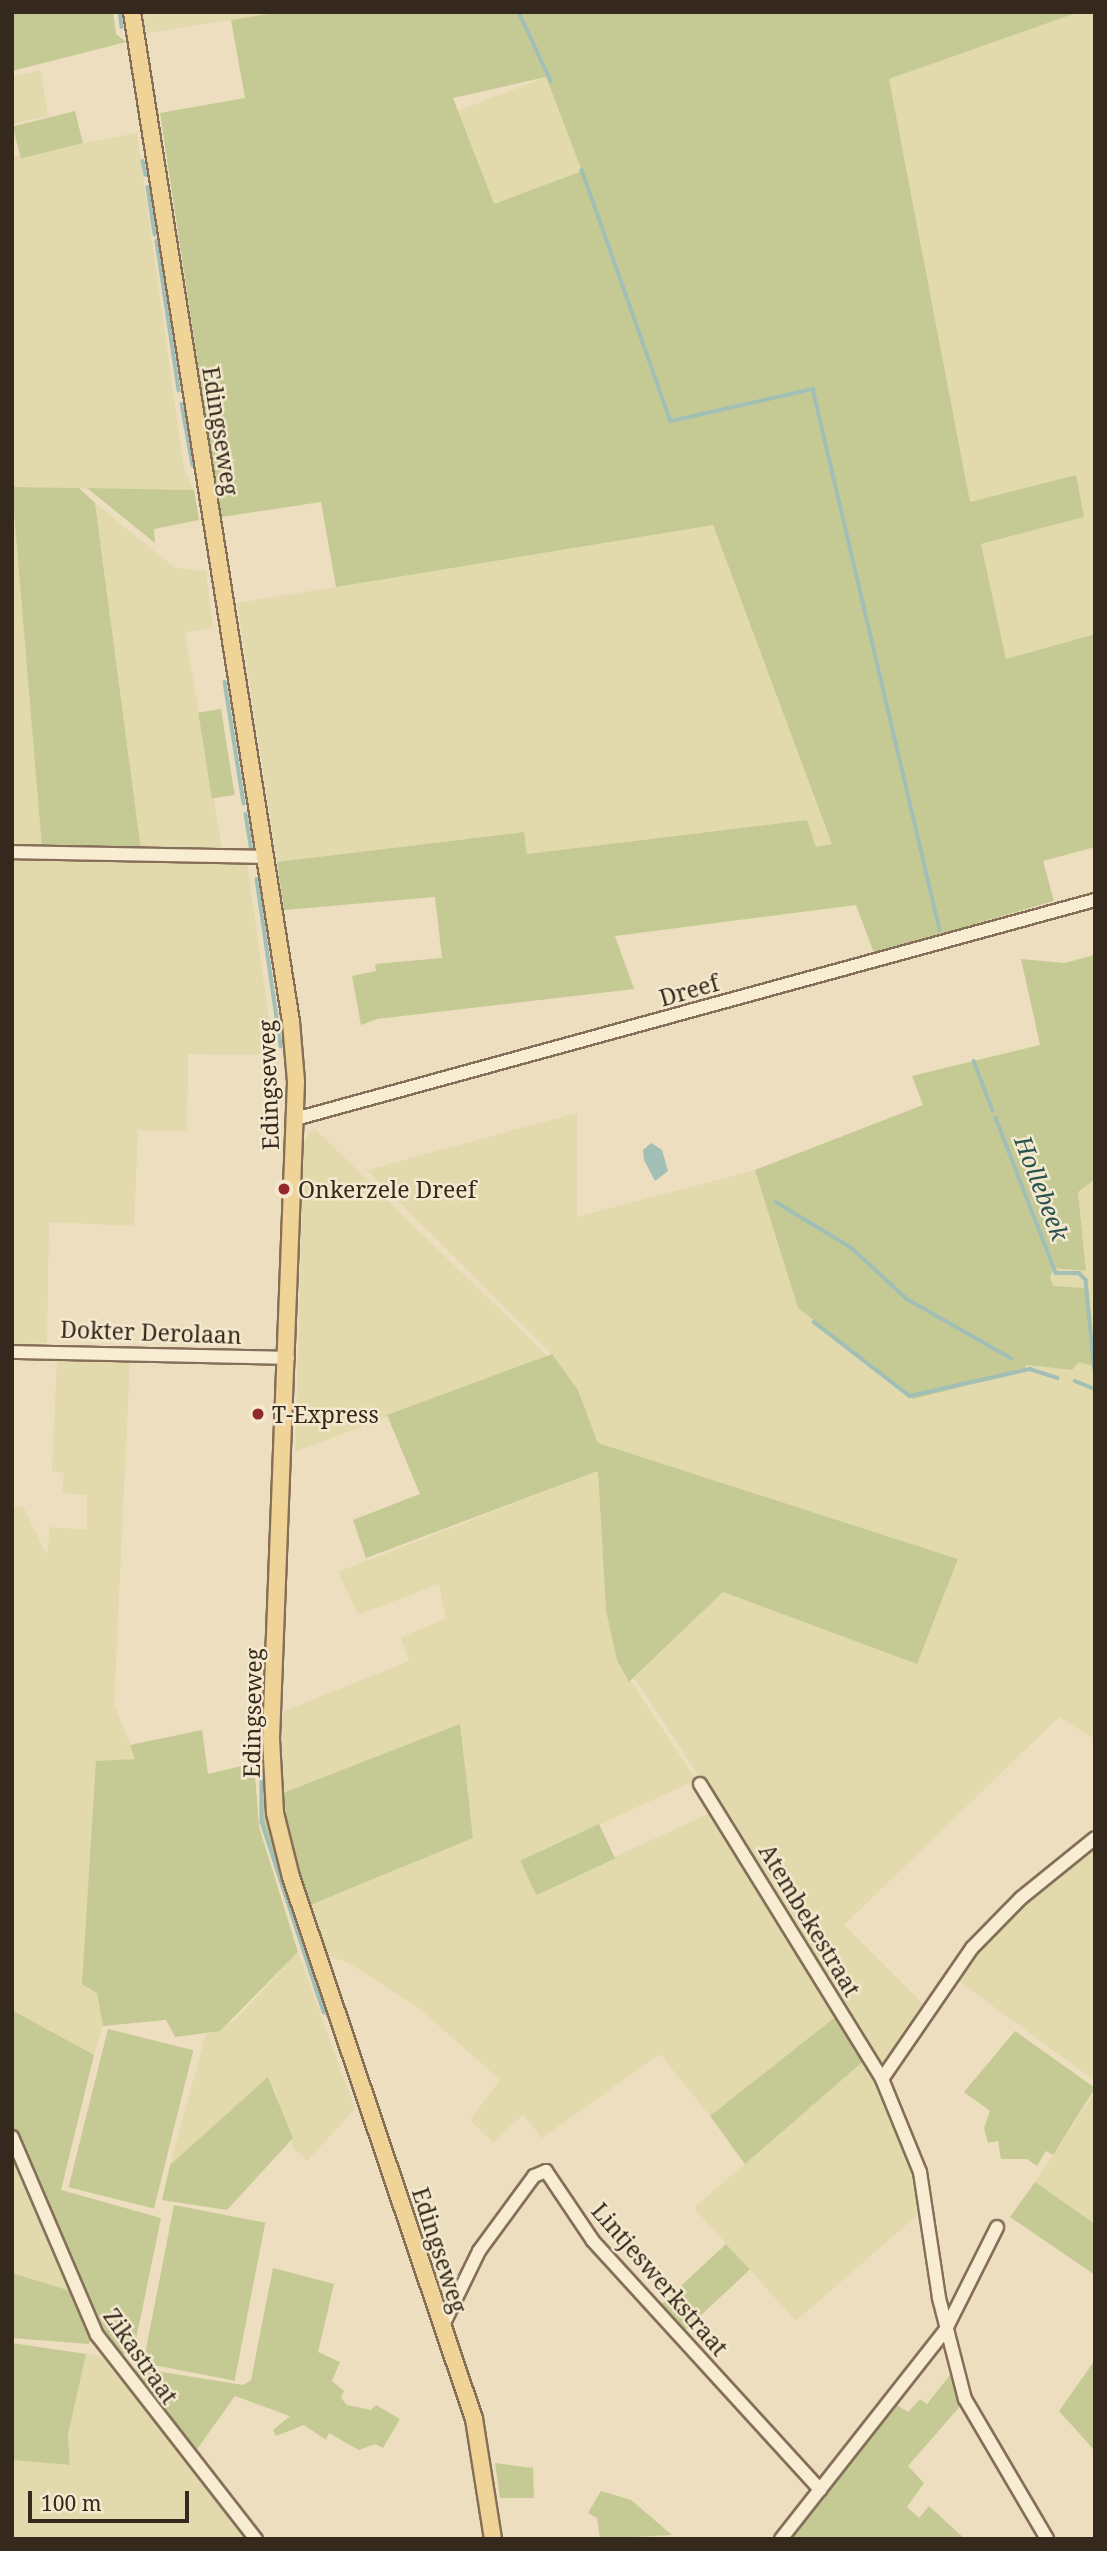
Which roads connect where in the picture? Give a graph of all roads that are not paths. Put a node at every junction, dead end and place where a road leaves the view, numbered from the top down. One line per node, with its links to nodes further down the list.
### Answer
1 (132, 12): 3 (main road, Edingseweg)
2 (12, 852): 3 (street)
3 (265, 856): 5 (main road, Edingseweg)
4 (1095, 900): 5 (street, Dreef)
5 (295, 1119): 7 (main road, Edingseweg)
6 (12, 1352): 7 (street, Dokter Derolaan)
7 (288, 1358): 13 (main road, Edingseweg)
8 (700, 1784): 10 (street, Atembekestraat)
9 (1095, 1838): 10 (street)
10 (883, 2079): 14 (street, Atembekestraat)
11 (12, 2137): 16 (street, Zikastraat)
12 (997, 2227): 14 (street)
13 (442, 2327): 15 (street, Lintjeswerkstraat); 17 (main road, Edingseweg)
14 (946, 2329): 15 (street); 19 (street, Atembekestraat)
15 (820, 2490): 18 (street)
16 (256, 2539)
17 (493, 2539)
18 (781, 2539)
19 (1047, 2539)

